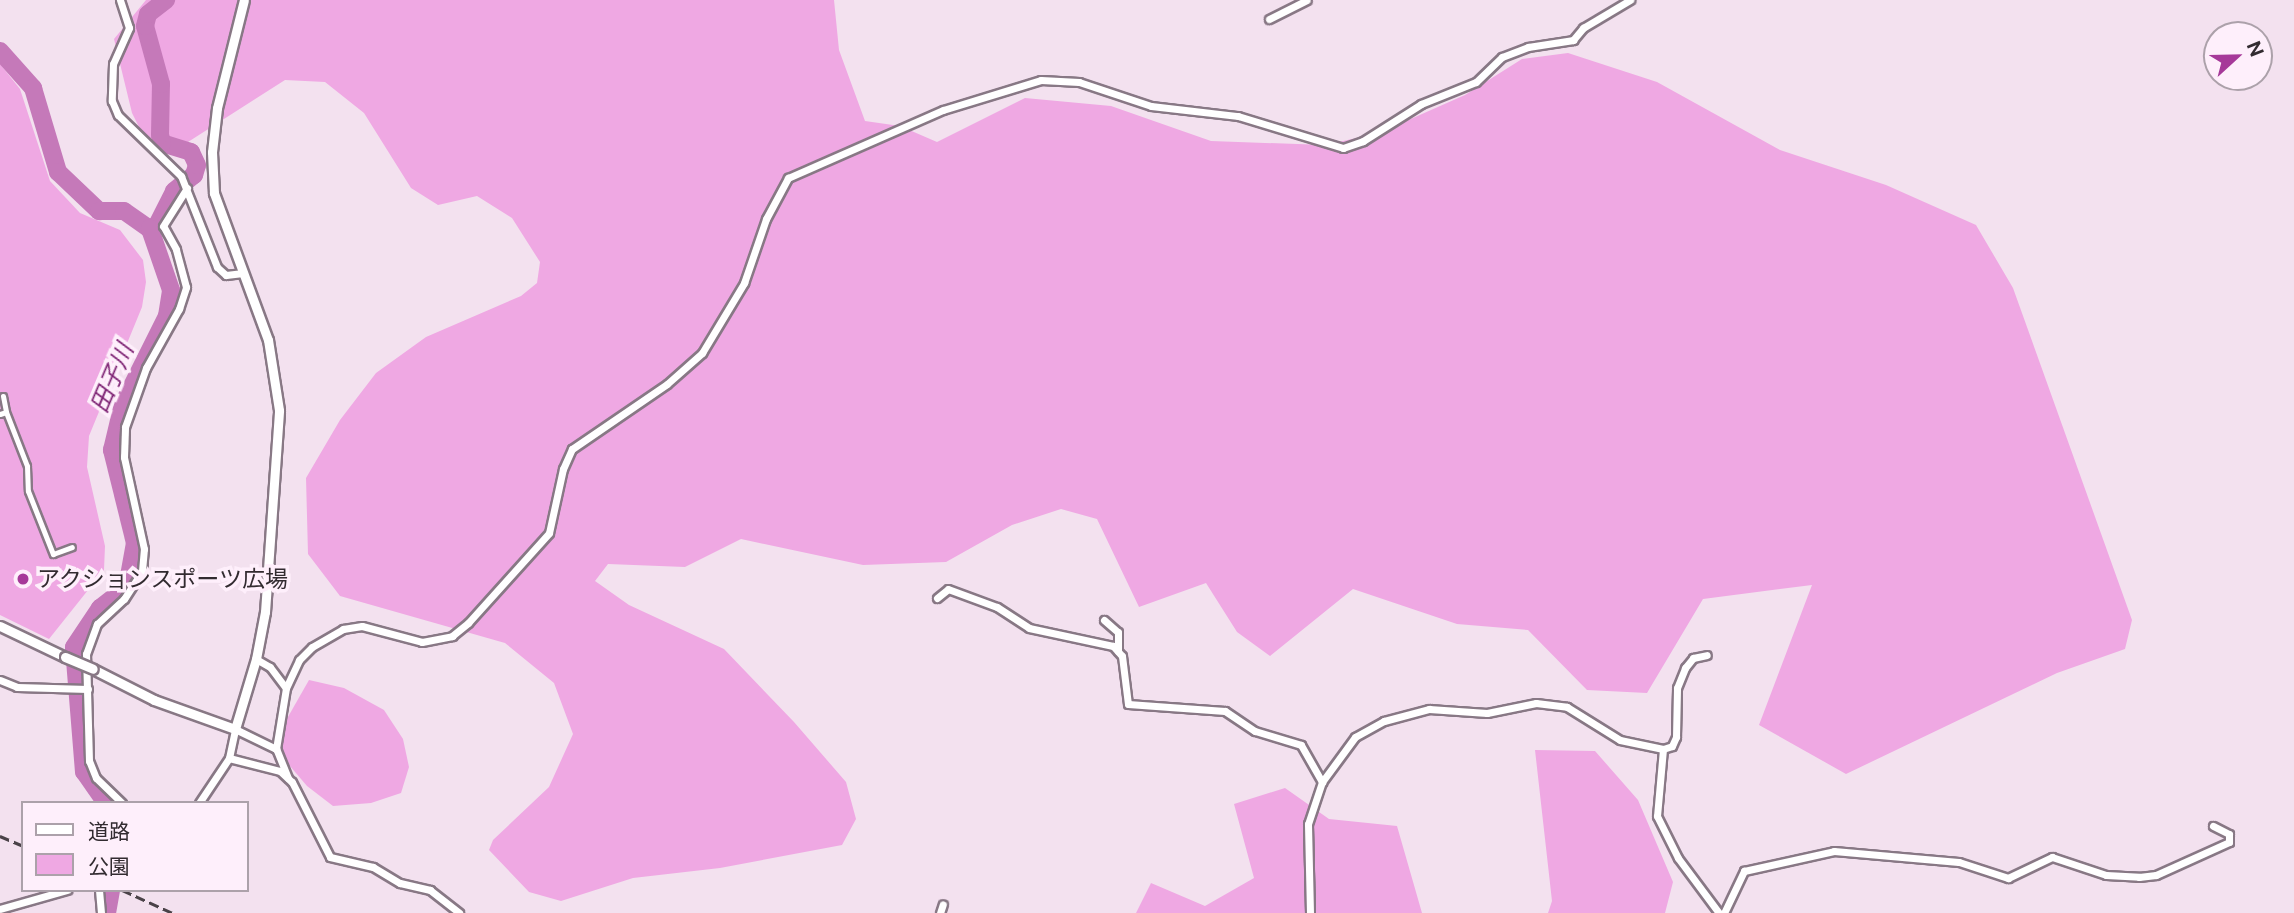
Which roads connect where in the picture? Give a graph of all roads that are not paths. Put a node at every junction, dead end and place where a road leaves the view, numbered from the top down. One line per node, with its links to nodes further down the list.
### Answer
1 (120, 0): 6 (street)
2 (244, 0): 7 (street)
3 (1307, 0): 5 (street)
4 (1630, 0): 18 (street)
5 (1269, 19)
6 (186, 187): 7 (street); 19 (street)
7 (243, 273): 16 (street)
8 (3, 396): 9 (street)
9 (3, 413): 10 (street)
10 (72, 547)
11 (937, 598): 14 (street)
12 (1104, 620): 14 (street)
13 (0, 626): 20 (street, bridge)
14 (1118, 651): 25 (street)
15 (1707, 655): 22 (street)
16 (256, 659): 18 (street); 20 (street)
17 (0, 680): 19 (street)
18 (286, 688): 21 (street)
19 (89, 689): 26 (street)
20 (235, 729): 21 (street); 23 (street)
21 (276, 749): 24 (street)
22 (1662, 749): 25 (street); 35 (street)
23 (229, 758): 24 (street); 27 (street)
24 (288, 778): 33 (street)
25 (1322, 782): 34 (street)
26 (120, 801)
27 (200, 801)
28 (2213, 826): 35 (street)
29 (60, 892): 31 (street)
30 (99, 892): 32 (street)
31 (0, 909)
32 (101, 913)
33 (459, 913)
34 (1310, 913)
35 (1722, 913)

